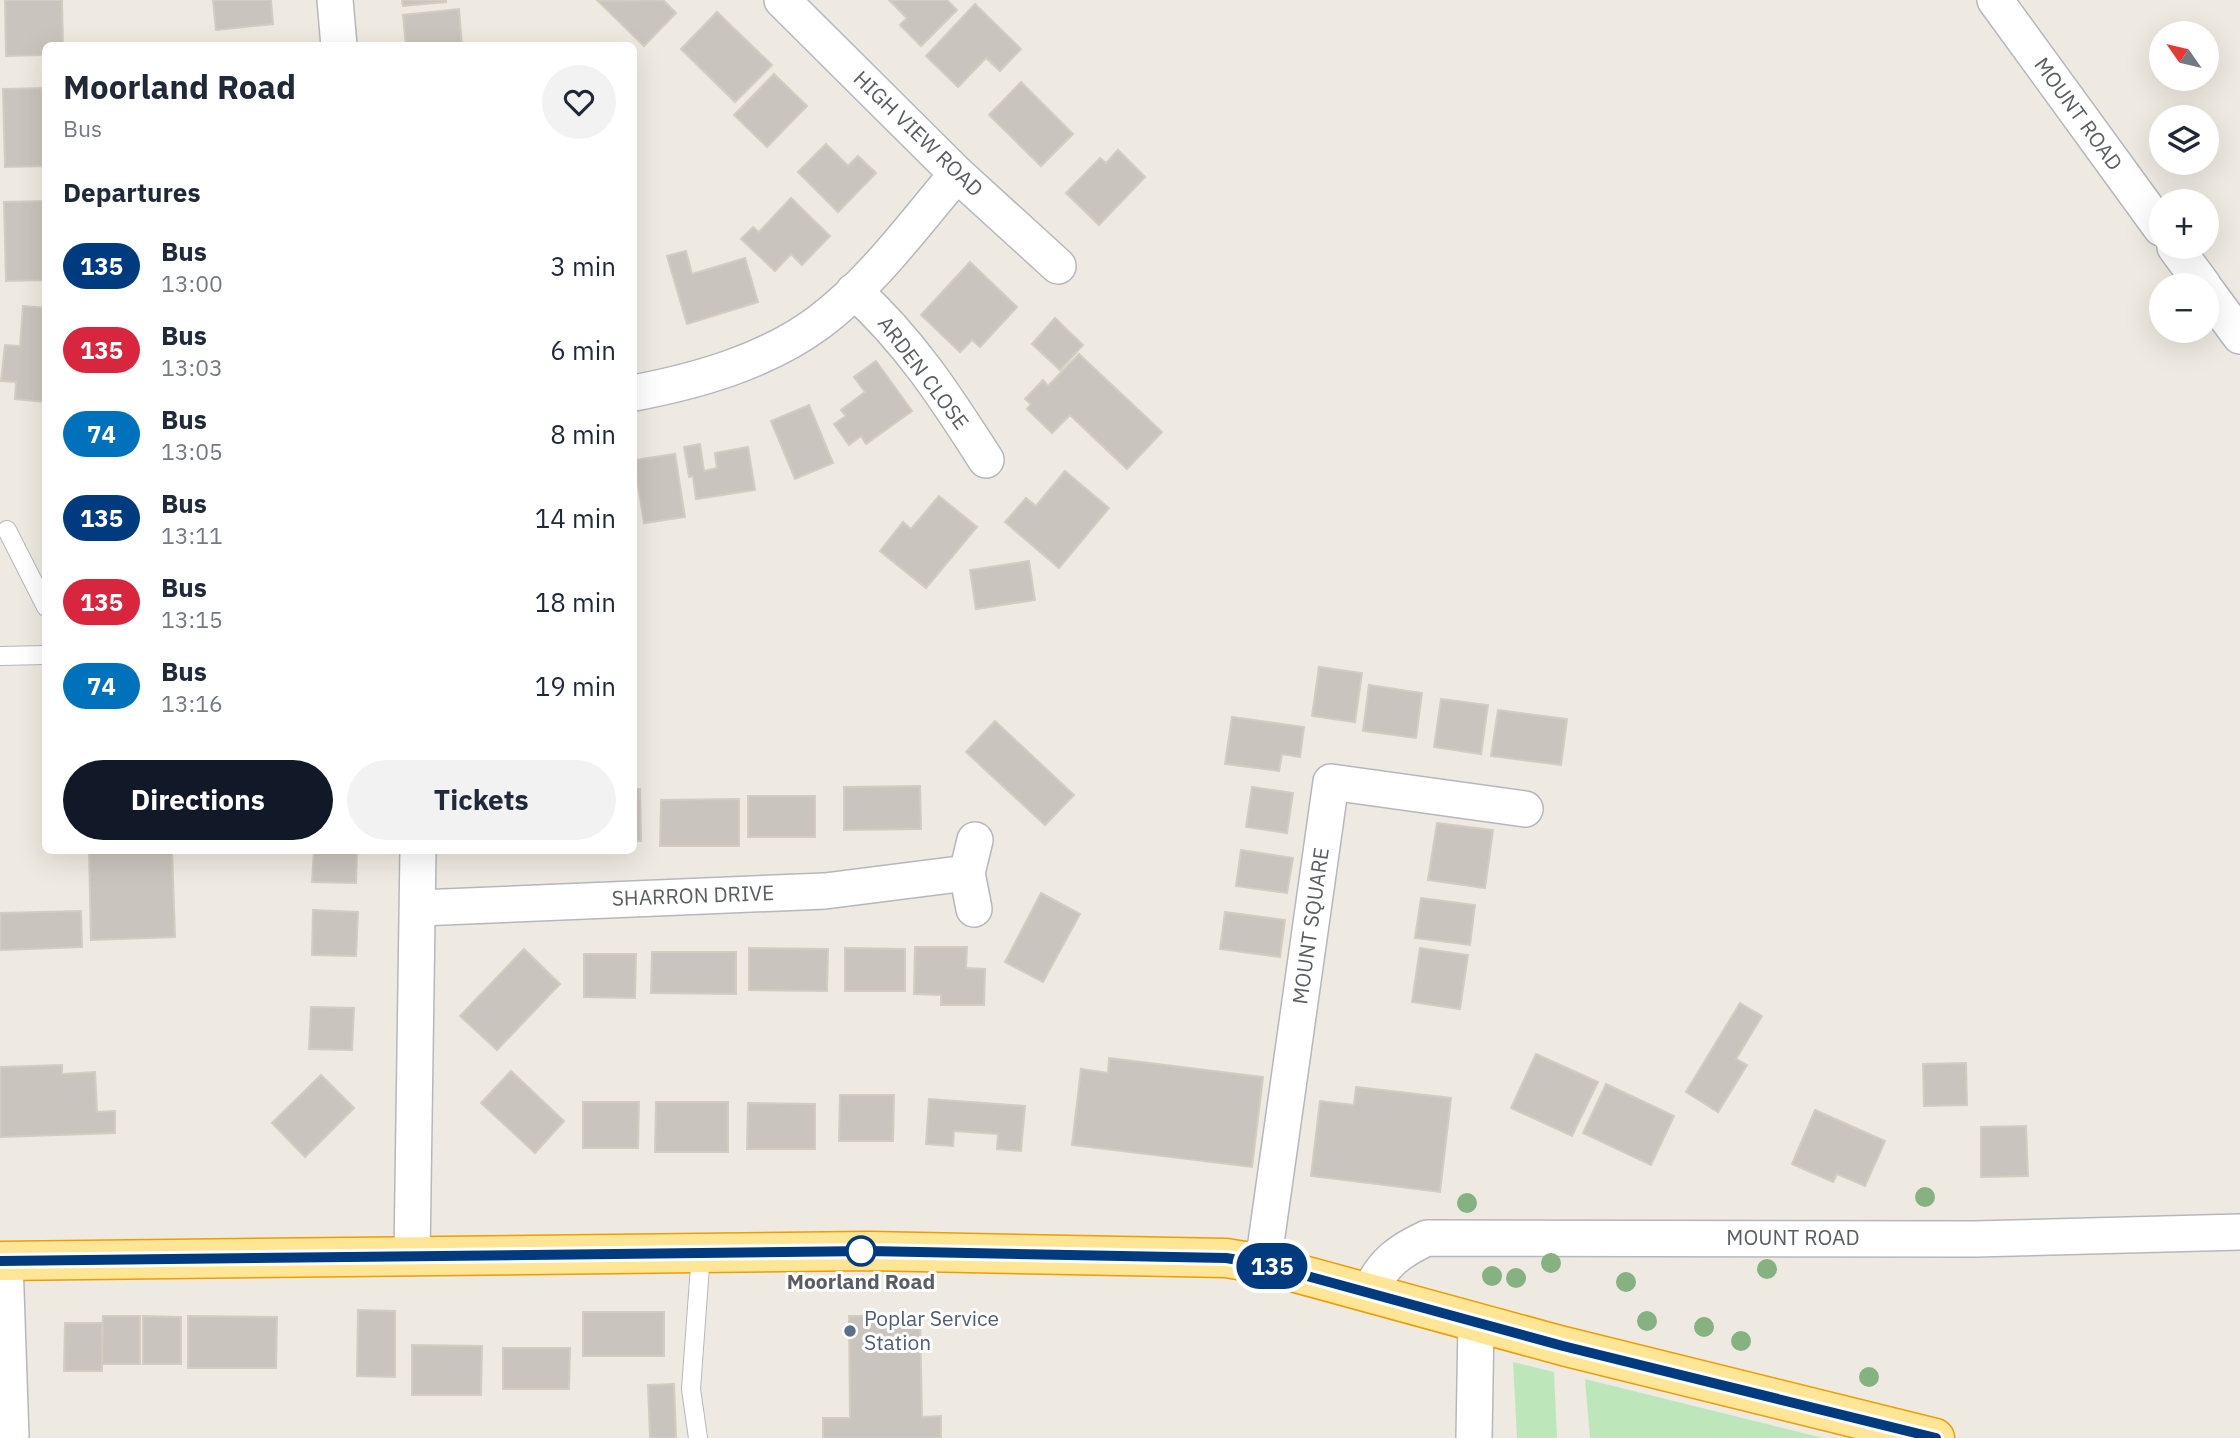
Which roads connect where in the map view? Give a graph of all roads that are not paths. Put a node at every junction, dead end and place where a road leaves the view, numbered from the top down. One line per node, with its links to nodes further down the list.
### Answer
1 (335, 0): 4 (street)
2 (782, 0): 5 (street, HIGH VIEW ROAD)
3 (1995, 0): 6 (street, MOUNT ROAD)
4 (339, 42)
5 (957, 174): 7 (street, HIGH VIEW ROAD); 8 (street)
6 (2149, 212)
7 (1058, 266)
8 (854, 291): 11 (street); 12 (street, ARDEN CLOSE)
9 (2219, 307): 10 (street)
10 (2240, 336)
11 (637, 392)
12 (986, 460)
13 (7, 530): 14 (lane)
14 (42, 599)
15 (42, 655): 16 (lane)
16 (0, 656)
17 (1525, 810): 25 (street, MOUNT SQUARE)
18 (418, 854): 19 (street)
19 (419, 908): 20 (street, SHARRON DRIVE); 23 (street)
20 (974, 909)
21 (2240, 1233): 26 (street, MOUNT ROAD)
22 (701, 1253): 23 (highway); 25 (highway); 29 (lane)
23 (412, 1255): 24 (highway)
24 (3, 1261): 28 (street)
25 (1263, 1264): 26 (highway)
26 (1370, 1291): 27 (highway)
27 (1476, 1322): 30 (street); 31 (highway)
28 (11, 1438)
29 (698, 1438)
30 (1474, 1438)
31 (1936, 1438)

